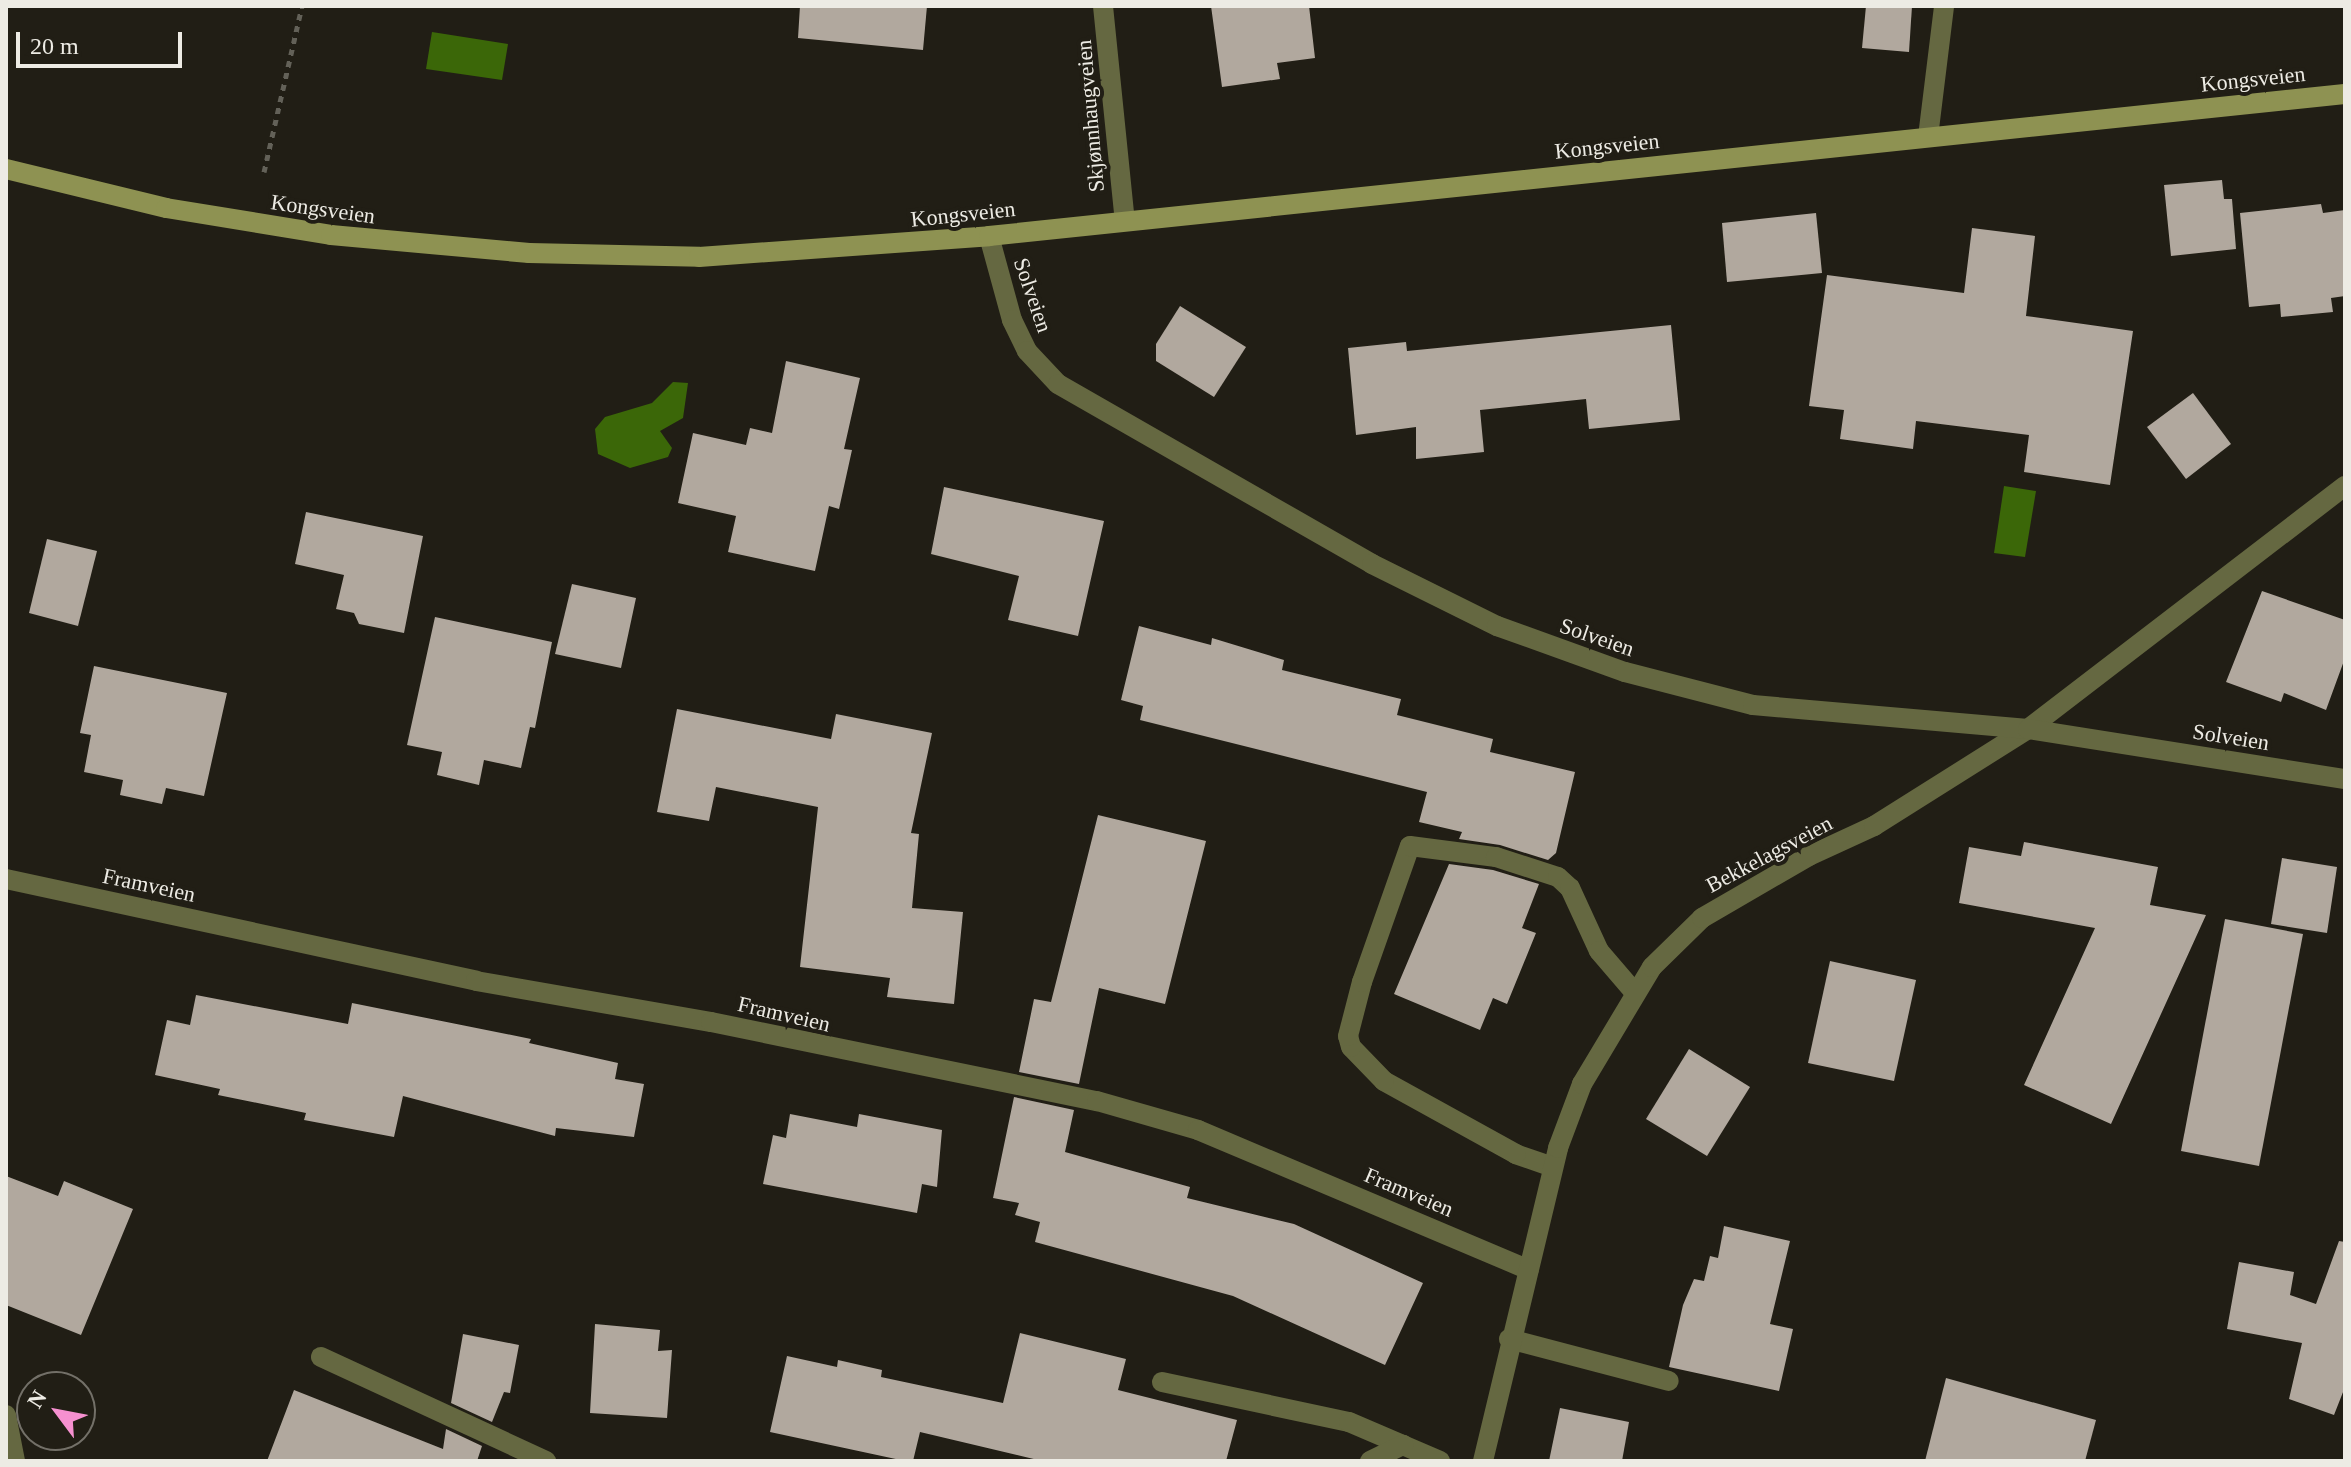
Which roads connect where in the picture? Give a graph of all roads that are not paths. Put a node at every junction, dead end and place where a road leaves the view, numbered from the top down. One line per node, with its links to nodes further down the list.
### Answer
1 (1103, 6): 6 (street, Skjønnhaugveien)
2 (1944, 6): 4 (street)
3 (2345, 94): 4 (main road, Kongsveien)
4 (1928, 137): 6 (main road, Kongsveien)
5 (6, 169): 7 (main road, Kongsveien)
6 (1125, 221): 7 (main road, Kongsveien)
7 (989, 236): 9 (street, Solveien)
8 (2345, 486): 9 (street, Bekkelagsveien)
9 (2028, 729): 10 (street, Solveien); 12 (street, Bekkelagsveien)
10 (2345, 779)
11 (6, 879): 14 (street, Framveien)
12 (1635, 993): 13 (street, Bekkelagsveien); 13 (street)
13 (1553, 1167): 14 (street, Bekkelagsveien)
14 (1529, 1270): 15 (street, Bekkelagsveien)
15 (1509, 1339): 17 (street); 25 (street, Bekkelagsveien)
16 (321, 1357): 22 (street)
17 (1669, 1381)
18 (1162, 1382): 20 (street)
19 (6, 1415): 21 (street)
20 (1403, 1445): 23 (street); 24 (street)
21 (15, 1461)
22 (546, 1461)
23 (1370, 1461)
24 (1440, 1461)
25 (1483, 1461)

